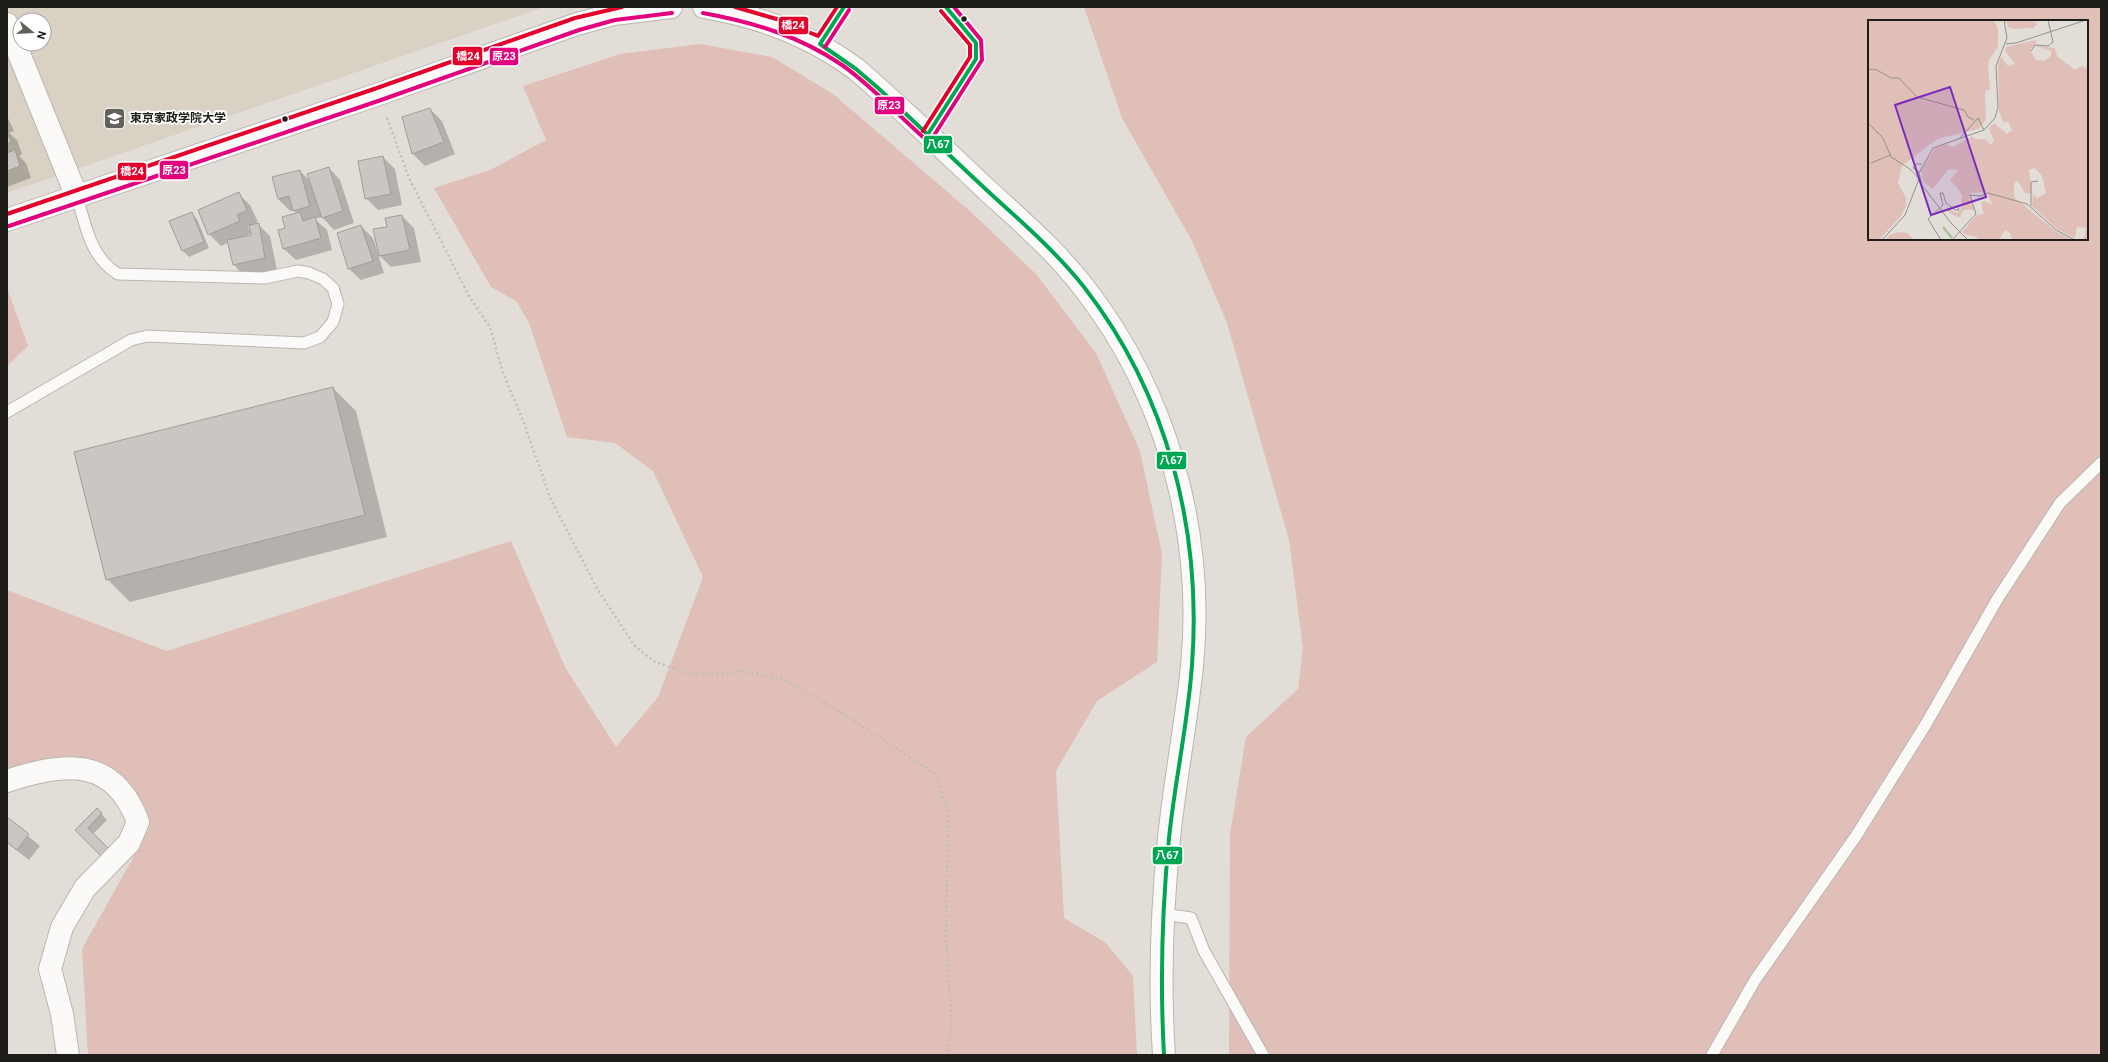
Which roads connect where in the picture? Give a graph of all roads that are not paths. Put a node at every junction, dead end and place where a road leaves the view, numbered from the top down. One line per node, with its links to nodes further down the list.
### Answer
1 (671, 7): 8 (main road)
2 (704, 7): 6 (main road)
3 (844, 7): 6 (lane)
4 (946, 7): 7 (lane)
5 (7, 24): 8 (main road)
6 (820, 44): 7 (main road)
7 (928, 134): 13 (main road)
8 (77, 197): 9 (main road); 10 (lane)
9 (7, 220)
10 (7, 412)
11 (2101, 463): 17 (lane)
12 (7, 781): 14 (main road)
13 (1163, 914): 15 (main road); 16 (lane)
14 (68, 1055)
15 (1164, 1055)
16 (1263, 1055)
17 (1712, 1055)

